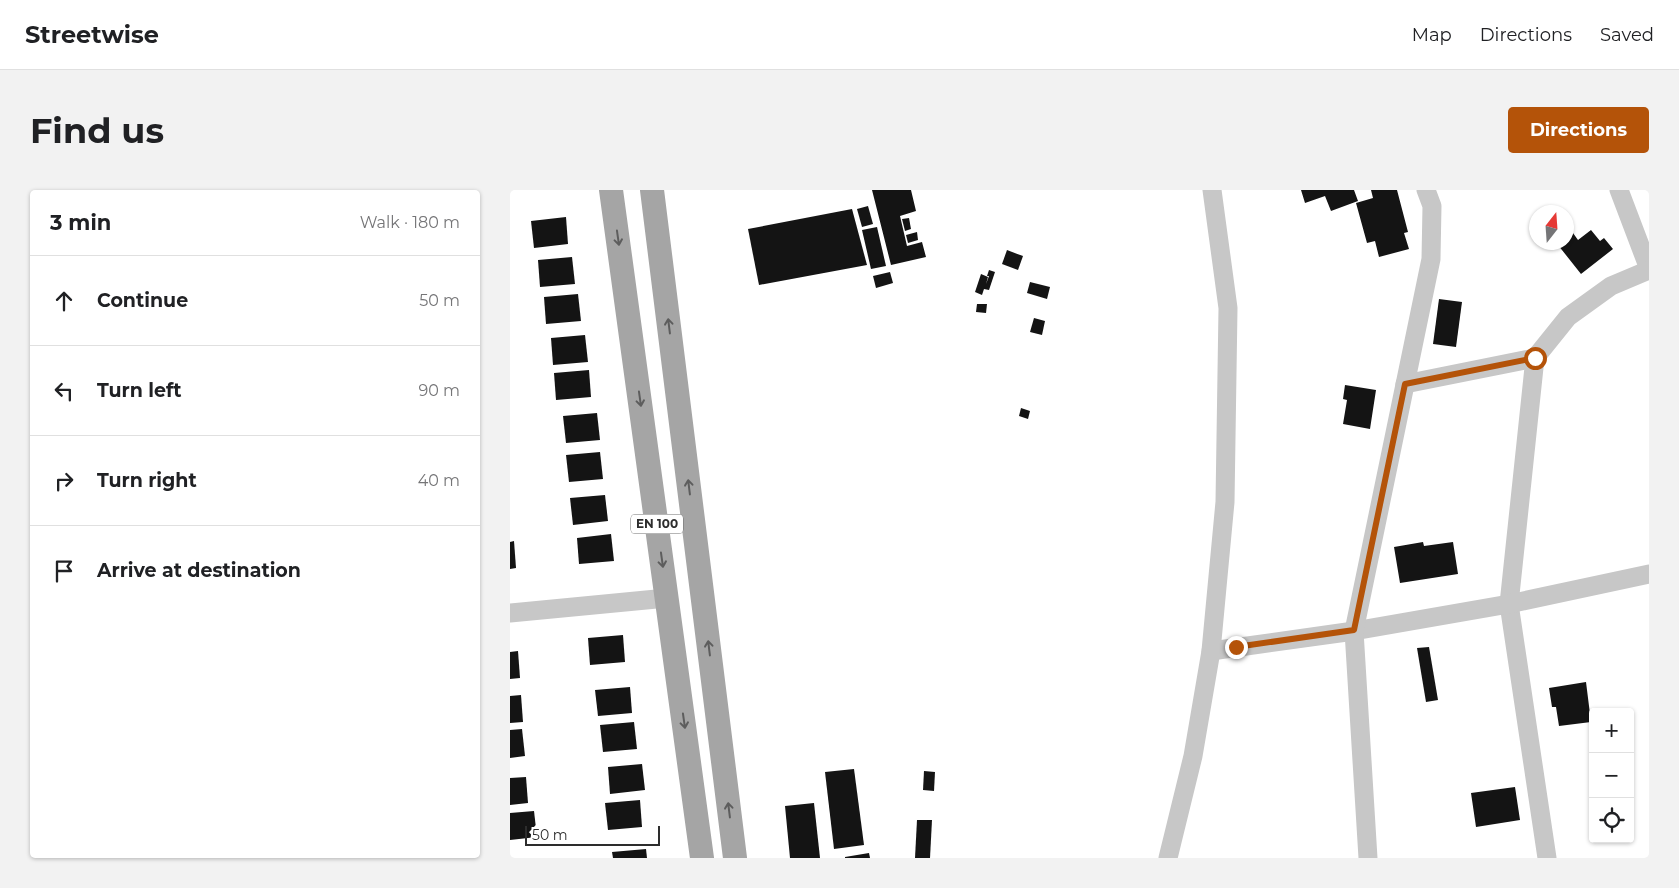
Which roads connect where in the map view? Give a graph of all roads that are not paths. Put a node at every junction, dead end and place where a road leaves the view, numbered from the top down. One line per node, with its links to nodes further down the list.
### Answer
1 (611, 190): 10 (main road, EN 100, one-way to 10)
2 (652, 190): 16 (main road, EN 100, one-way to 2)
3 (1212, 190): 14 (street)
4 (1426, 190): 8 (street)
5 (1619, 190): 6 (street)
6 (1649, 269): 7 (street)
7 (1535, 358): 8 (street); 11 (street)
8 (1405, 384): 13 (street)
9 (1649, 574): 11 (street)
10 (667, 598): 12 (street); 15 (main road, EN 100, one-way to 15)
11 (1509, 604): 13 (street); 19 (street)
12 (510, 613)
13 (1354, 630): 14 (street); 18 (street)
14 (1211, 651): 17 (street)
15 (702, 858)
16 (735, 858)
17 (1168, 858)
18 (1368, 858)
19 (1547, 858)

